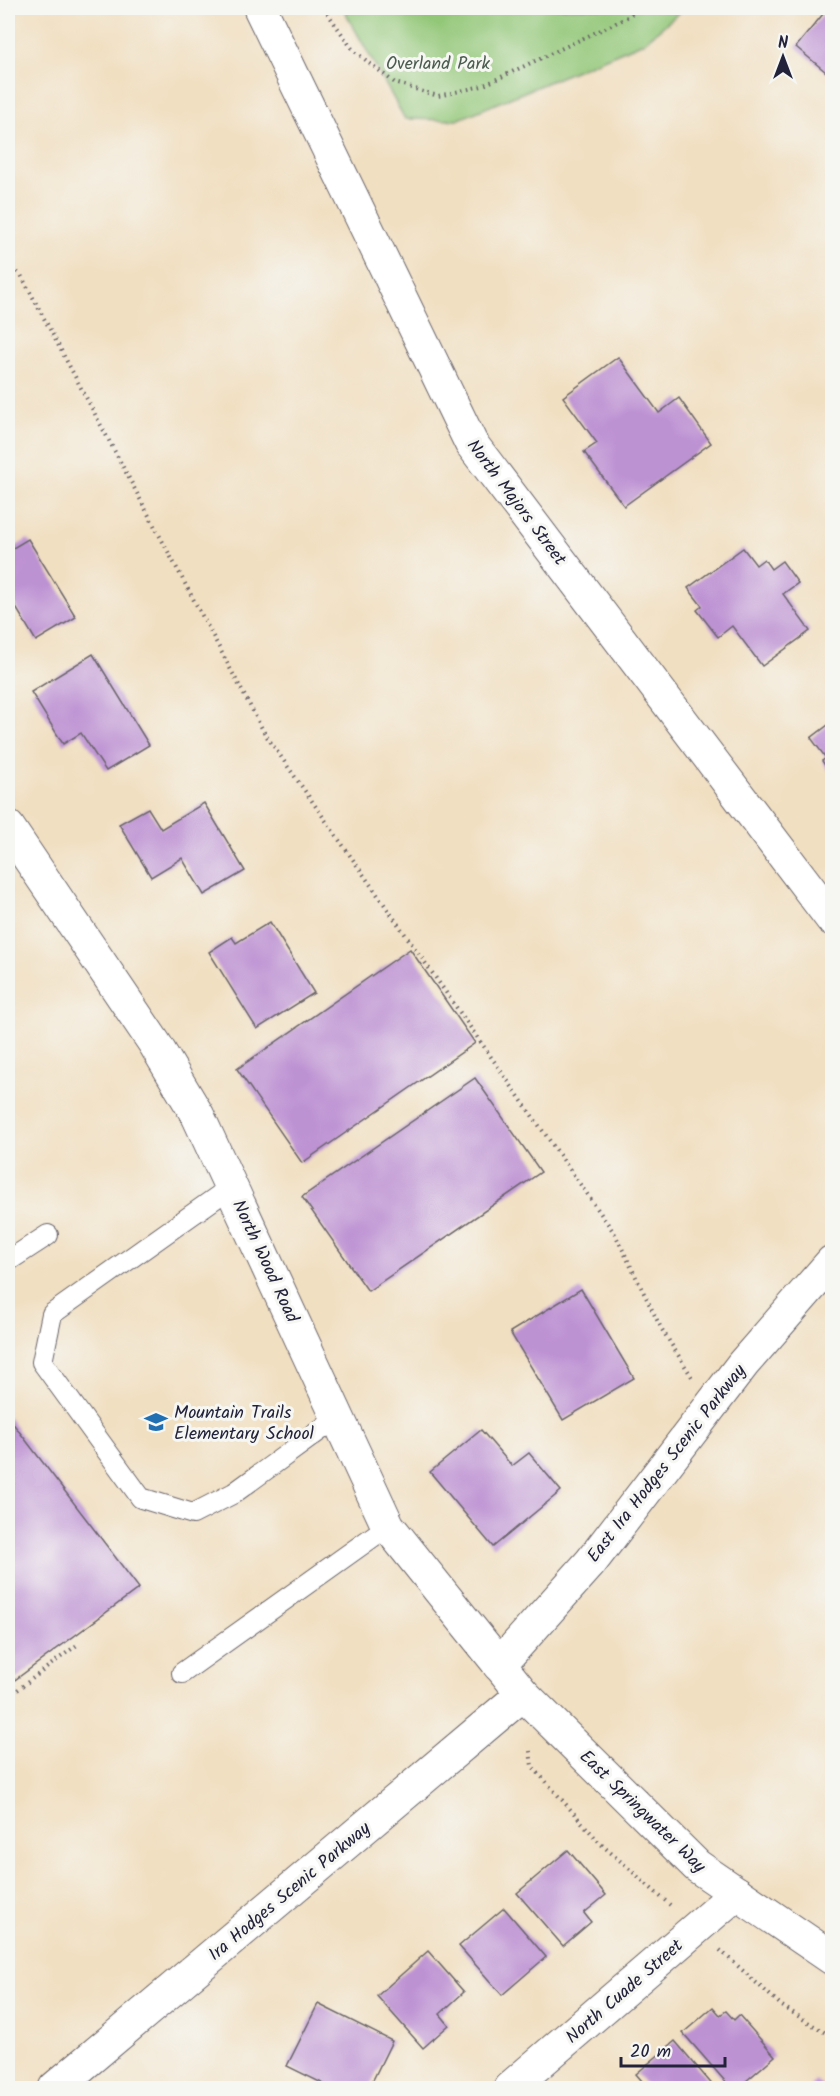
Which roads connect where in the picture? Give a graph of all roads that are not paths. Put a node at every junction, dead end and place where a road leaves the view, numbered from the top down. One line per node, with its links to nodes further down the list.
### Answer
1 (260, 8): 3 (street, North Majors Street)
2 (8, 827): 4 (street, North Wood Road)
3 (832, 919)
4 (231, 1187): 8 (street, North Wood Road); 8 (lane)
5 (48, 1235): 6 (lane)
6 (8, 1261)
7 (832, 1262): 10 (street, East Ira Hodges Scenic Parkway)
8 (338, 1417): 9 (street, North Wood Road)
9 (388, 1526): 10 (street, North Wood Road); 11 (lane)
10 (499, 1665): 12 (street, North Wood Road)
11 (182, 1673)
12 (523, 1694): 13 (street, East Springwater Way); 15 (street, Ira Hodges Scenic Parkway)
13 (737, 1893): 14 (street, East Springwater Way); 16 (street, North Cuade Street)
14 (832, 1958)
15 (55, 2088)
16 (510, 2088)

